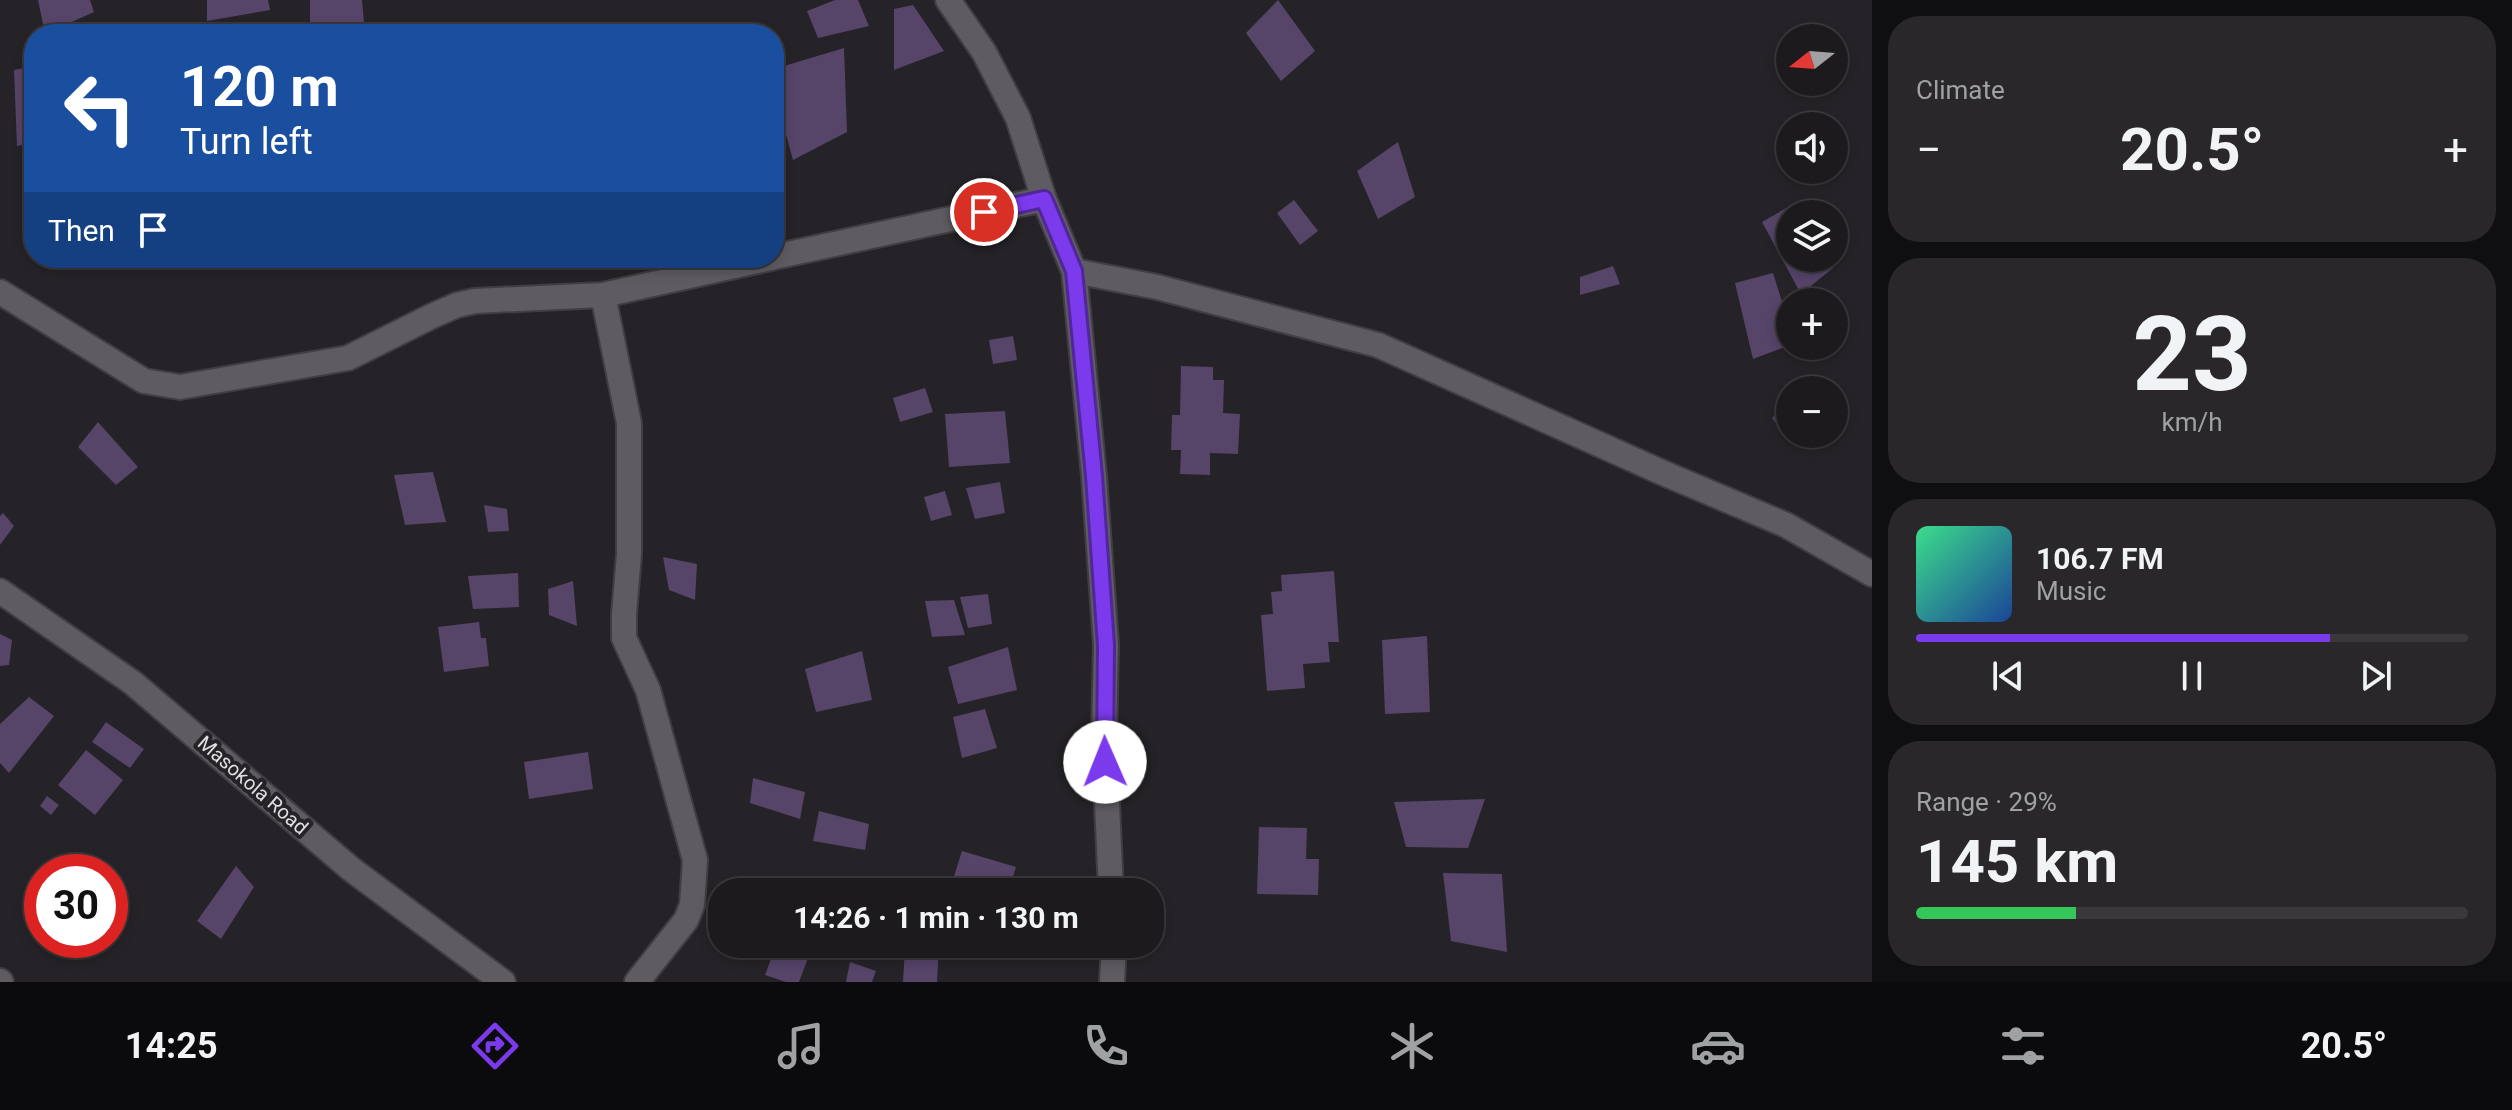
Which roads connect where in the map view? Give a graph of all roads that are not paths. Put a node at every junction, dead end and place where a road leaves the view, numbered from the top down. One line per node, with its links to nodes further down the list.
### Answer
1 (948, 0): 2 (street)
2 (1044, 199): 3 (street); 5 (street)
3 (784, 256)
4 (727, 268): 7 (street)
5 (1074, 271): 8 (street); 10 (street)
6 (0, 292): 7 (street)
7 (603, 295): 13 (street)
8 (1872, 574)
9 (0, 591): 12 (street, Masokola Road)
10 (1110, 878)
11 (1113, 958): 14 (street)
12 (503, 982)
13 (637, 982)
14 (1112, 982)

